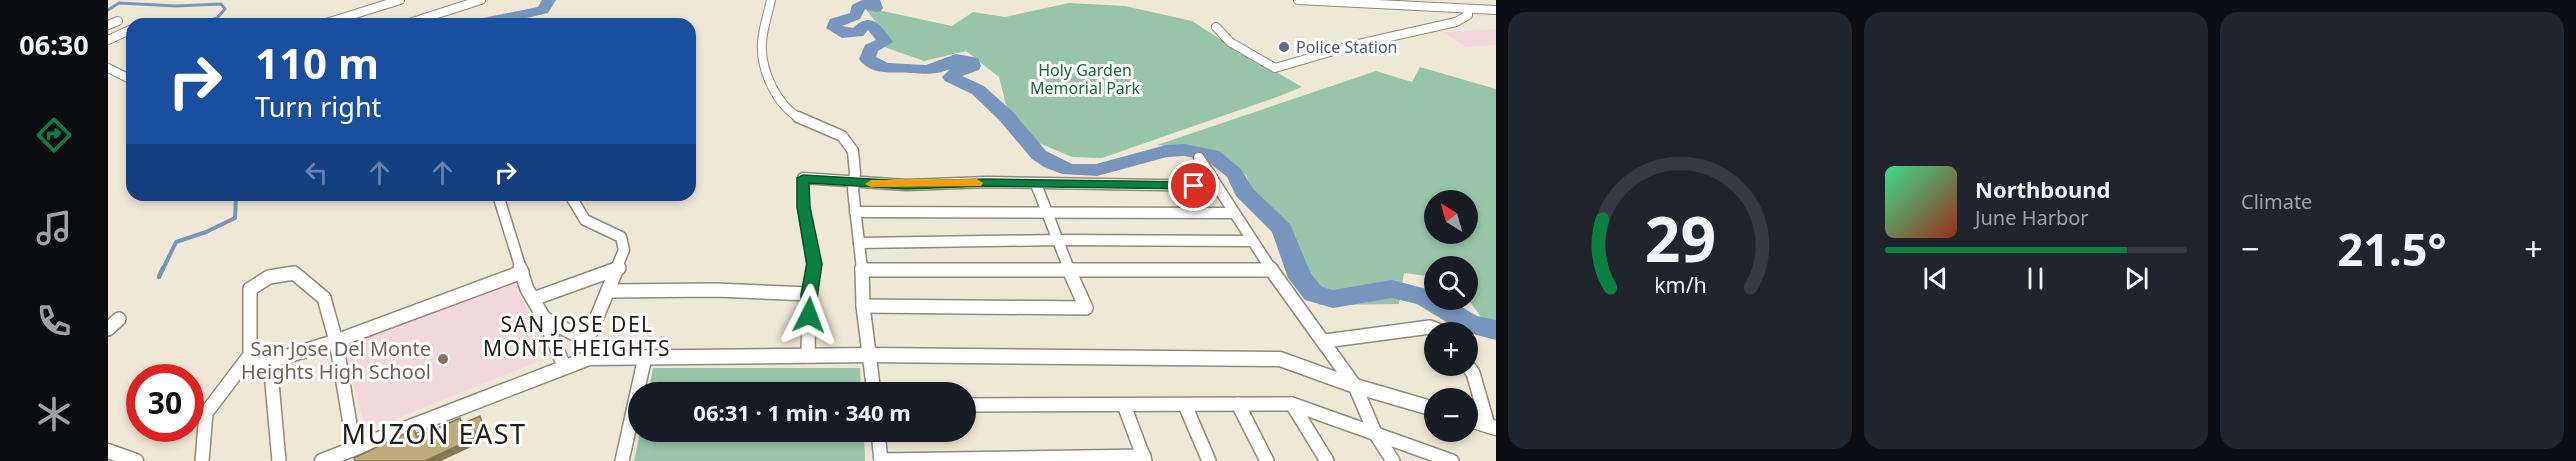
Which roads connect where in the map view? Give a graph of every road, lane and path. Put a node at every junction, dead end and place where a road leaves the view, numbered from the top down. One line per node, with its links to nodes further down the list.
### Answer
1 (400, 0): 7 (street)
2 (481, 0): 8 (street)
3 (771, 0): 17 (street)
4 (1298, 0): 5 (street)
5 (1468, 10): 6 (street); 11 (street)
6 (1496, 10)
7 (342, 18)
8 (425, 18)
9 (118, 21): 10 (street)
10 (108, 25)
11 (1216, 27)
12 (126, 32): 13 (street)
13 (109, 42)
14 (108, 68): 15 (street)
15 (126, 77)
16 (1199, 158): 19 (street)
17 (855, 183): 18 (street); 22 (street); 34 (street)
18 (1036, 184): 19 (street); 23 (street)
19 (1217, 186): 24 (street)
20 (500, 201): 32 (street)
21 (571, 201): 28 (street)
22 (855, 212): 23 (street); 27 (street)
23 (1047, 212): 24 (street); 25 (street)
24 (1233, 213): 26 (street)
25 (1058, 240): 26 (street); 27 (street); 30 (street)
26 (1251, 241): 31 (street)
27 (859, 243): 29 (street)
28 (619, 268): 33 (street); 35 (street)
29 (862, 270): 30 (street); 36 (street)
30 (1069, 270): 31 (street); 36 (street)
31 (1272, 270): 43 (street)
32 (522, 272): 35 (street); 42 (street)
33 (609, 291): 34 (street); 41 (street)
34 (809, 294): 45 (street)
35 (533, 299): 37 (street)
36 (863, 306): 44 (street)
37 (544, 318): 41 (street); 49 (street)
38 (119, 319): 40 (street)
39 (1424, 328): 43 (street)
40 (108, 329)
41 (588, 339): 46 (street)
42 (336, 341): 48 (street); 50 (street); 63 (street)
43 (1325, 341): 53 (street)
44 (871, 355): 45 (street); 52 (street); 53 (street)
45 (808, 356): 47 (street)
46 (620, 357): 47 (street); 49 (street)
47 (645, 357): 70 (street)
48 (270, 361): 50 (street); 68 (street)
49 (564, 366): 63 (street)
50 (238, 371): 67 (street)
51 (1474, 376): 60 (street)
52 (873, 382)
53 (1355, 386): 59 (street); 61 (street)
54 (1238, 404): 55 (street); 58 (street); 73 (street)
55 (1292, 404): 61 (street); 74 (street)
56 (976, 405): 57 (street)
57 (1124, 405): 58 (street); 65 (street)
58 (1185, 405): 72 (street)
59 (1424, 406)
60 (1492, 426)
61 (1375, 433): 75 (street); 76 (street)
62 (879, 442): 71 (street)
63 (354, 448): 69 (street)
64 (108, 451): 66 (street)
65 (1145, 459): 71 (street)
66 (136, 461)
67 (202, 461)
68 (279, 461)
69 (322, 461)
70 (622, 461)
71 (881, 461)
72 (1209, 461)
73 (1268, 461)
74 (1327, 461)
75 (1394, 461)
76 (1452, 461)

